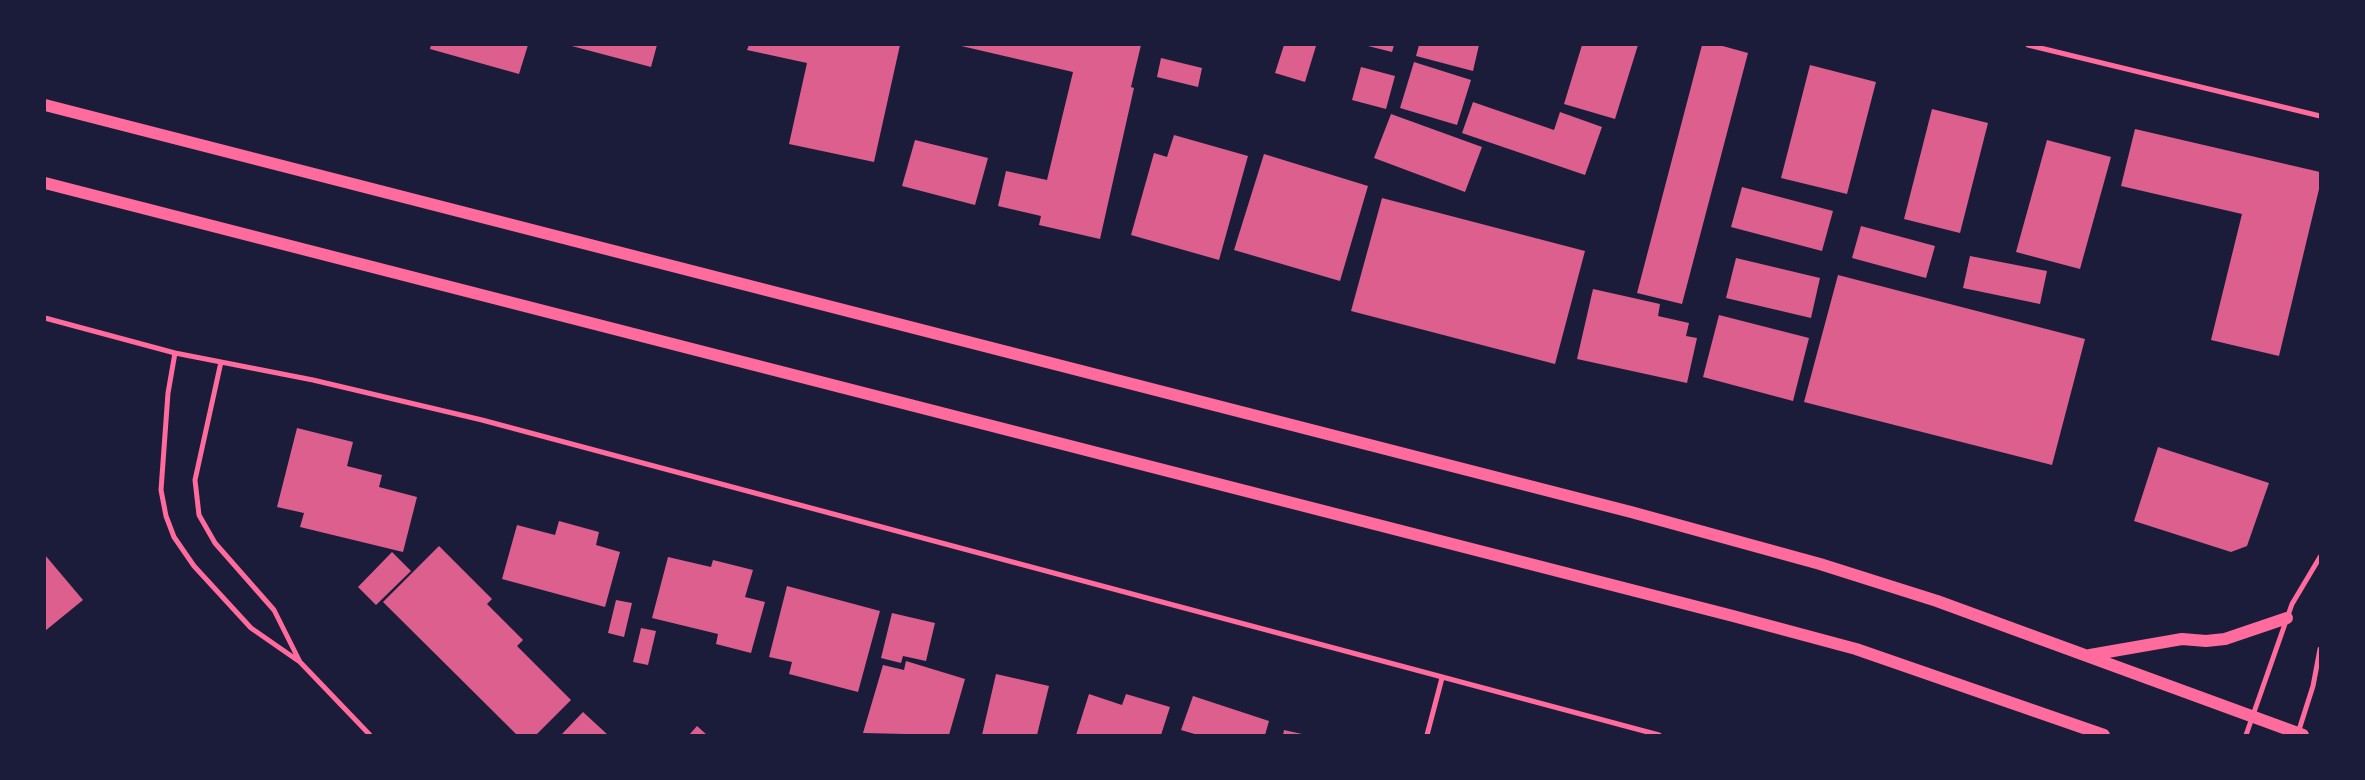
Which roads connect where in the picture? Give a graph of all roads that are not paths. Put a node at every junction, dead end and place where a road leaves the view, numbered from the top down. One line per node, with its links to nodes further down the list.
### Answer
1 (2028, 45): 3 (street)
2 (45, 105): 11 (main road)
3 (2320, 116)
4 (45, 183): 19 (main road)
5 (45, 318): 6 (street)
6 (175, 353): 7 (street); 12 (street)
7 (221, 362): 12 (street); 13 (street)
8 (2320, 557): 9 (street)
9 (2287, 618): 11 (main road); 14 (street)
10 (2320, 649): 15 (street)
11 (2090, 655): 14 (main road)
12 (300, 662): 16 (street)
13 (1442, 678): 17 (street); 18 (street)
14 (2253, 715): 15 (main road); 20 (street)
15 (2300, 734)
16 (370, 735)
17 (1427, 735)
18 (1659, 735)
19 (2104, 735)
20 (2246, 735)

